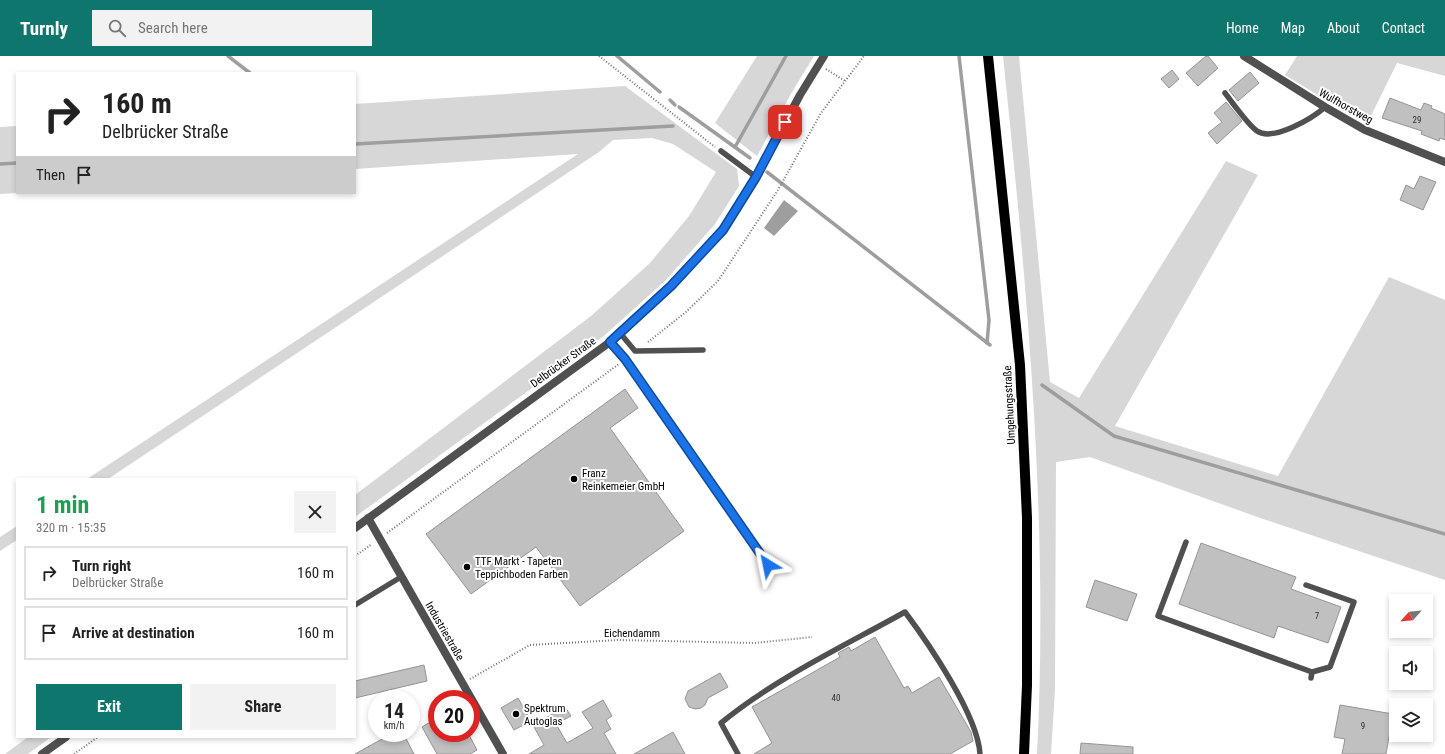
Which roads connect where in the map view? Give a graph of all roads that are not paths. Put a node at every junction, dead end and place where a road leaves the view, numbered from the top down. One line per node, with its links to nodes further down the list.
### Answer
1 (824, 56): 8 (street, Delbrücker Straße)
2 (988, 56): 24 (main road, Umgehungsstraße)
3 (1244, 56): 5 (street, Wulfhorstweg)
4 (1225, 93): 5 (lane)
5 (1325, 107): 7 (street, Wulfhorstweg)
6 (721, 151): 8 (lane)
7 (1445, 162)
8 (756, 177): 9 (street, Delbrücker Straße)
9 (620, 333): 10 (street, Delbrücker Straße); 11 (lane)
10 (610, 342): 12 (street, Delbrücker Straße); 15 (lane)
11 (703, 350)
12 (368, 518): 13 (street, Delbrücker Straße); 16 (street, Industriestraße)
13 (356, 527)
14 (1186, 542): 17 (lane)
15 (768, 565)
16 (401, 577): 18 (lane); 21 (street, Industriestraße)
17 (1306, 586)
18 (356, 604)
19 (65, 738): 20 (street)
20 (42, 754)
21 (503, 754)
22 (738, 754): 23 (lane)
23 (980, 754)
24 (1024, 754)

